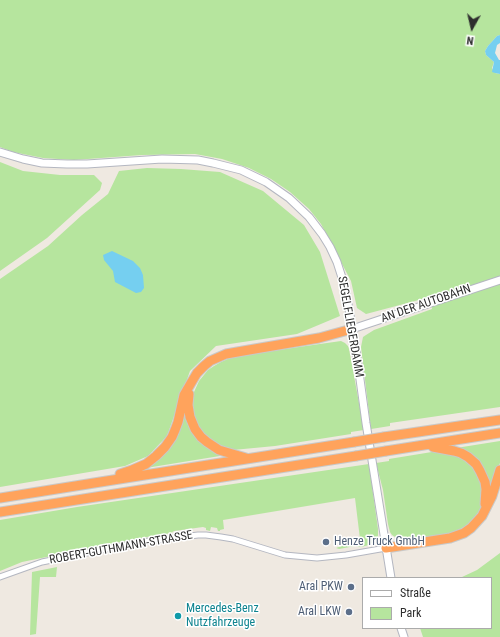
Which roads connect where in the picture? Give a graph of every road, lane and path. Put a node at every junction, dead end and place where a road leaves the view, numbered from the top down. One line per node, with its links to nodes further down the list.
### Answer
1 (0, 152): 3 (street, SEGELFLIEGERDAMM)
2 (500, 280): 3 (street, AN DER AUTOBAHN)
3 (352, 329): 4 (highway); 14 (street, SEGELFLIEGERDAMM)
4 (191, 383): 8 (highway); 10 (highway)
5 (500, 420): 8 (highway, bridge)
6 (500, 433): 7 (highway)
7 (424, 446): 12 (highway); 13 (highway, bridge)
8 (249, 459): 10 (highway)
9 (500, 470): 12 (highway)
10 (94, 483): 11 (highway)
11 (0, 498)
12 (485, 509): 14 (highway)
13 (0, 512)
14 (386, 548): 15 (street, ROBERT-GUTHMANN-STRASSE); 16 (street, SEGELFLIEGERDAMM)
15 (0, 576)
16 (391, 577)

